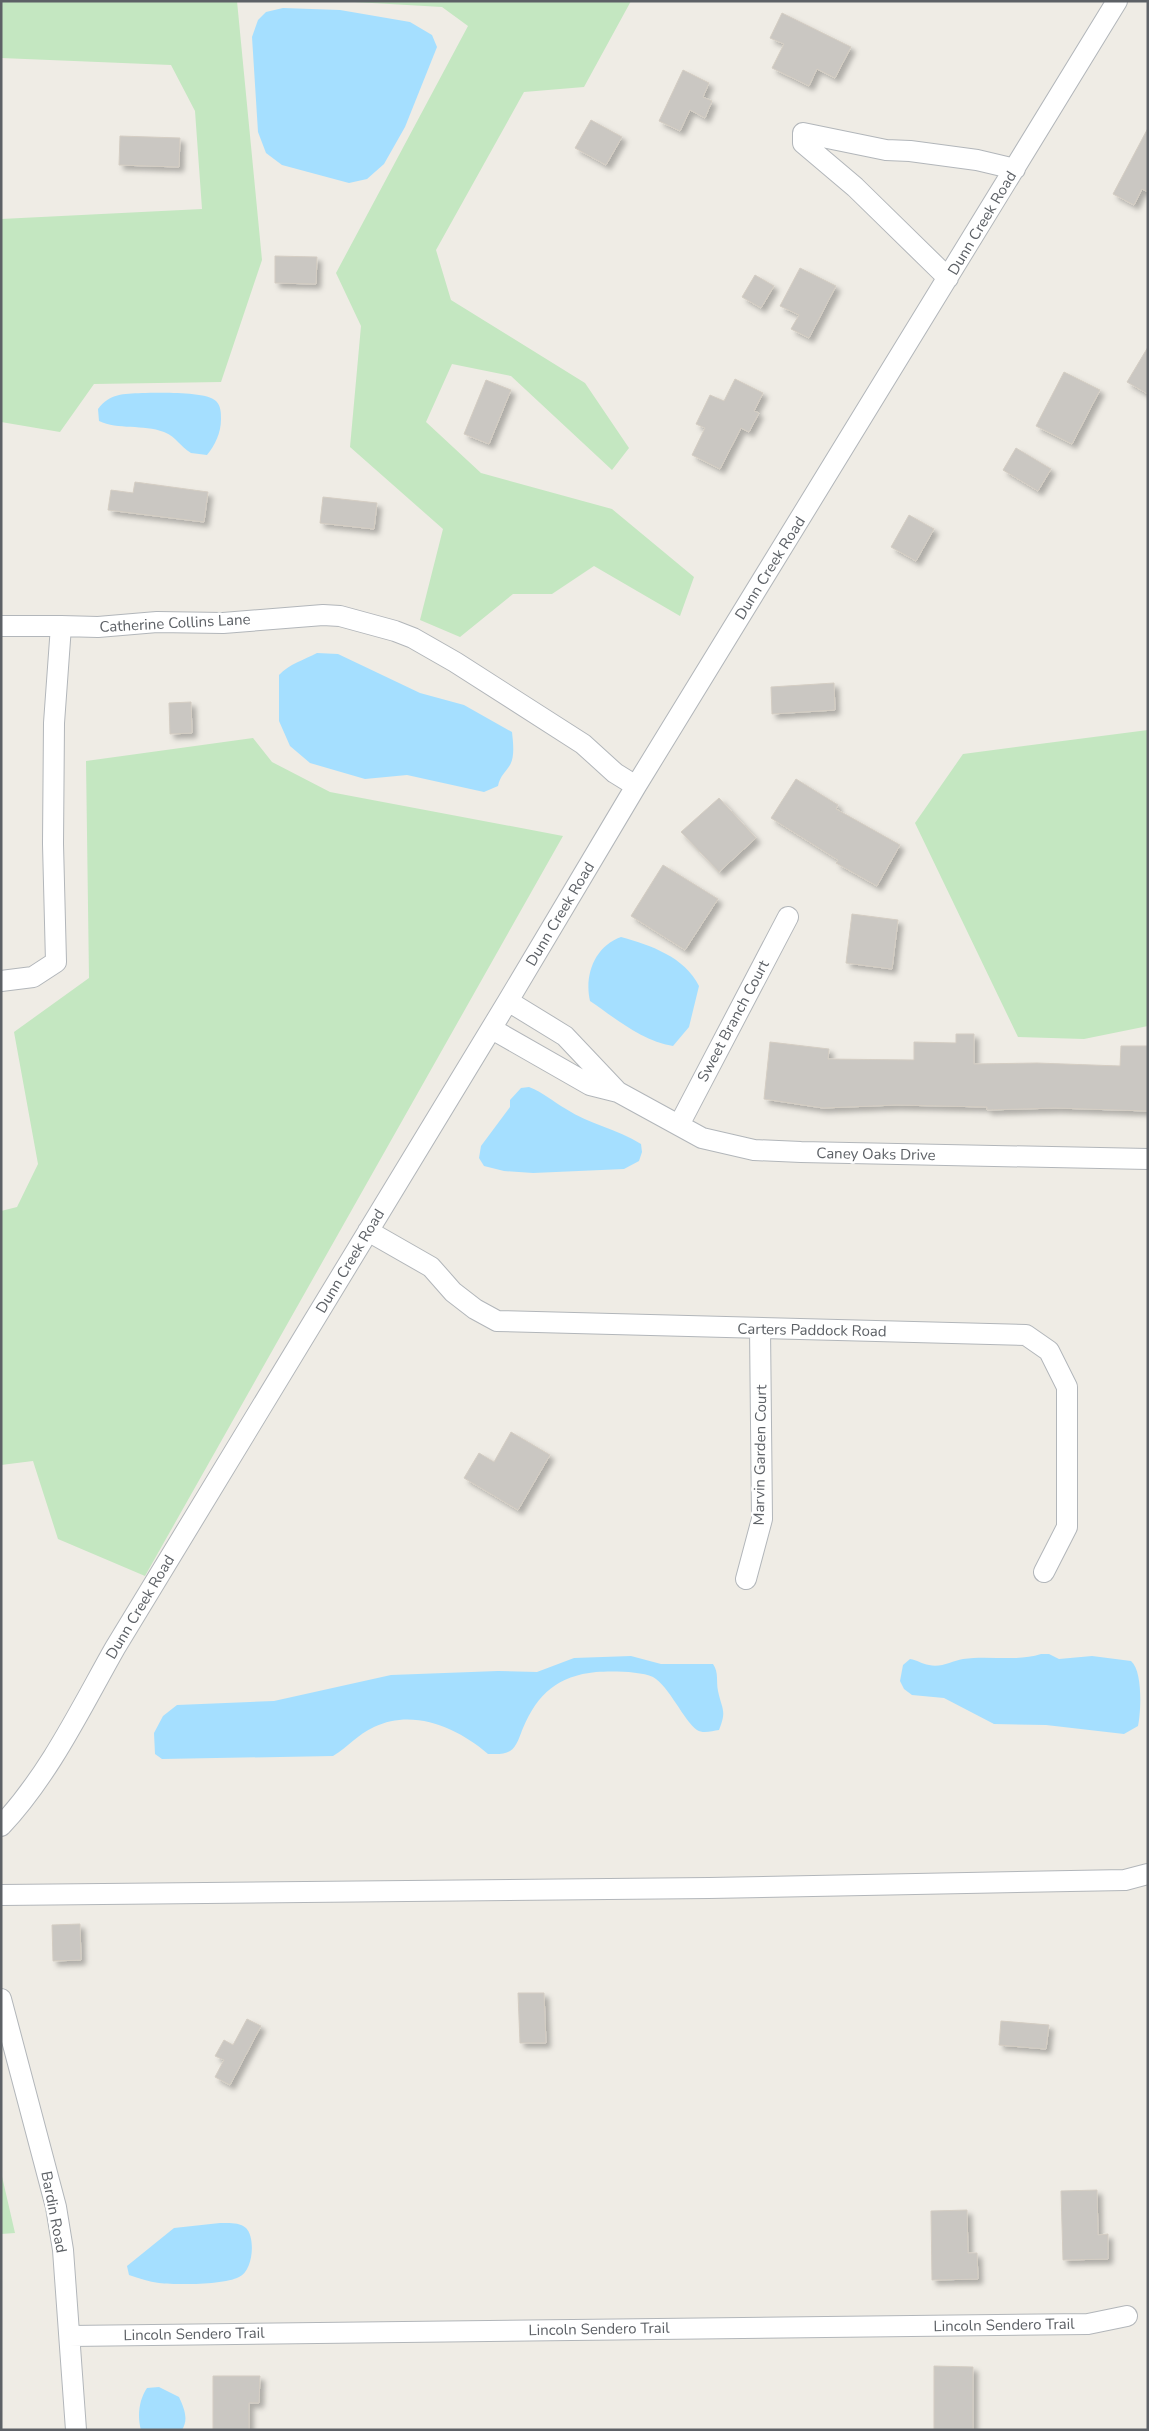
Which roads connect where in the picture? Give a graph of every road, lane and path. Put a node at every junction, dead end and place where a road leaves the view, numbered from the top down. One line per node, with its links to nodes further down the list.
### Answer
1 (1117, 1): 2 (street, Dunn Creek Road)
2 (1015, 169): 3 (street, Dunn Creek Road); 3 (street)
3 (948, 278): 6 (street, Dunn Creek Road)
4 (1, 626): 5 (street, Catherine Collins Lane)
5 (61, 626): 6 (street, Catherine Collins Lane); 8 (street)
6 (636, 786): 9 (street, Dunn Creek Road)
7 (788, 918): 12 (street, Sweet Branch Court)
8 (1, 981)
9 (508, 1002): 10 (street, Dunn Creek Road); 11 (street, Caney Oaks Drive)
10 (492, 1029): 11 (street, Caney Oaks Drive); 14 (street, Dunn Creek Road)
11 (618, 1092): 12 (street, Caney Oaks Drive)
12 (679, 1125): 13 (street, Caney Oaks Drive)
13 (1148, 1159)
14 (368, 1231): 15 (street, Carters Paddock Road); 18 (street, Dunn Creek Road)
15 (760, 1328): 16 (street, Carters Paddock Road); 17 (street, Marvin Garden Court)
16 (1044, 1572)
17 (746, 1580)
18 (1, 1826)
19 (1148, 1874): 20 (street)
20 (1, 1895)
21 (1, 1999): 23 (street, Bardin Road)
22 (1127, 2316): 23 (street, Lincoln Sendero Trail)
23 (70, 2336): 24 (street, Bardin Road)
24 (76, 2430)

